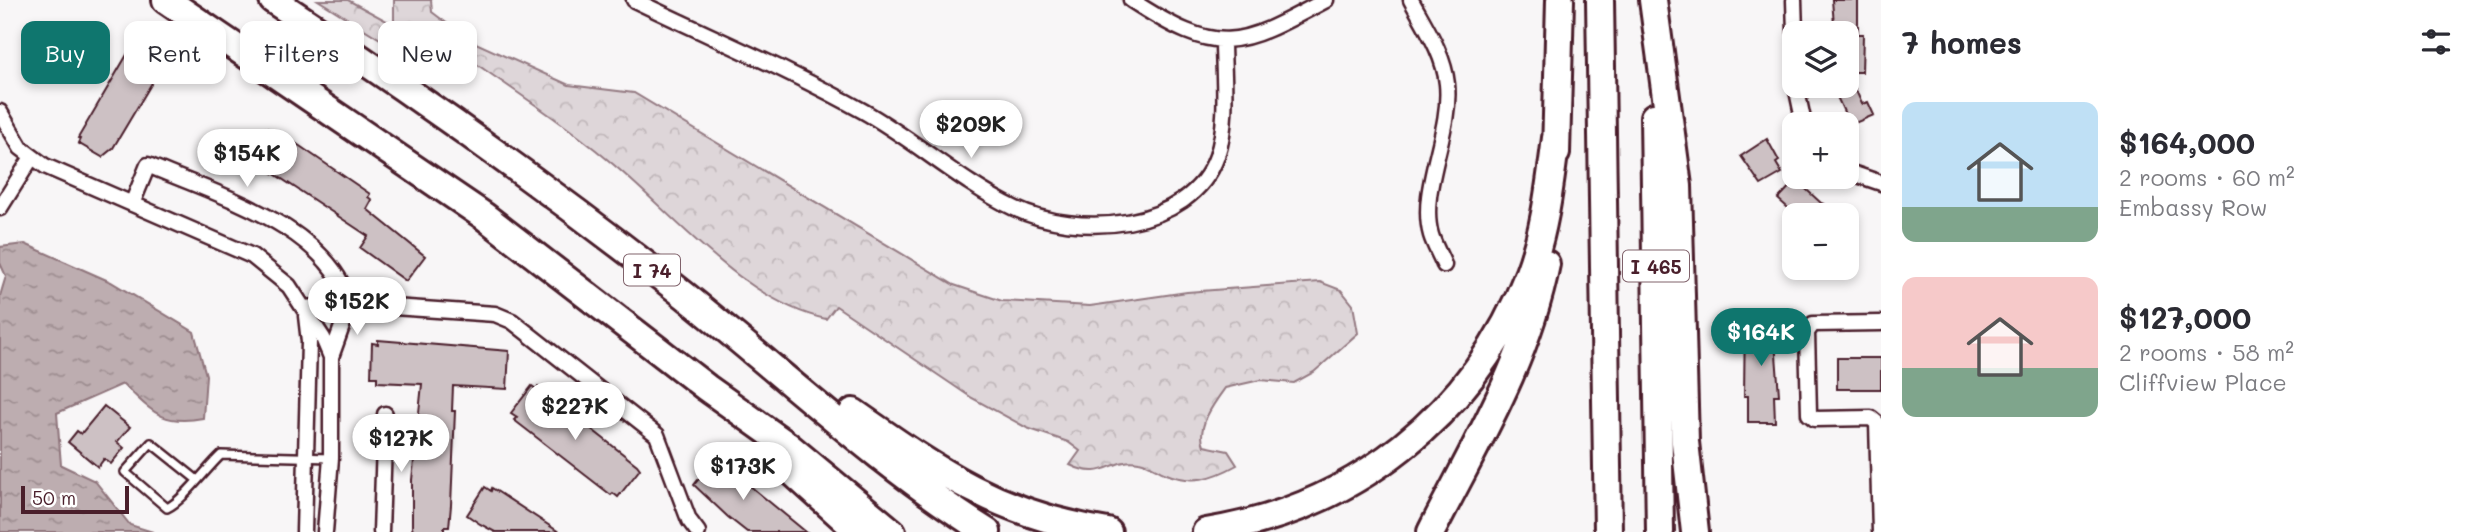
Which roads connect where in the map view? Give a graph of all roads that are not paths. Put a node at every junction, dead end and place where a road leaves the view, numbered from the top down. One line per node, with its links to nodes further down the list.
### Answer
1 (166, 0): 27 (highway, I 74)
2 (273, 0): 22 (highway, I 74)
3 (634, 0): 12 (street)
4 (1131, 0): 12 (street)
5 (1326, 0): 12 (street)
6 (1411, 0): 21 (street)
7 (1560, 0): 15 (highway)
8 (1600, 0): 42 (highway, I 465)
9 (1652, 0): 43 (highway, I 465); 44 (highway)
10 (1794, 0): 11 (street)
11 (1795, 21)
12 (1223, 40)
13 (0, 111): 14 (street)
14 (6, 136): 16 (street)
15 (1556, 138): 40 (highway); 41 (highway)
16 (32, 158): 19 (street); 20 (street)
17 (1859, 175): 18 (street)
18 (1881, 183)
19 (132, 204): 23 (street); 24 (street)
20 (0, 208)
21 (1444, 265)
22 (681, 292): 38 (highway, I 74); 39 (highway)
23 (350, 304): 24 (street); 26 (street); 35 (street)
24 (304, 308): 26 (street); 29 (street)
25 (1881, 323): 45 (street)
26 (331, 358): 30 (street)
27 (707, 387): 36 (highway); 37 (highway, I 74)
28 (385, 414): 34 (street)
29 (307, 458): 30 (lane); 31 (lane); 32 (street)
30 (331, 458): 33 (street)
31 (196, 479): 31 (lane)
32 (304, 532)
33 (325, 532)
34 (381, 532)
35 (698, 532)
36 (859, 532)
37 (892, 532)
38 (987, 532)
39 (1108, 532)
40 (1206, 532)
41 (1432, 532)
42 (1608, 532)
43 (1660, 532)
44 (1695, 532)
45 (1880, 532)

